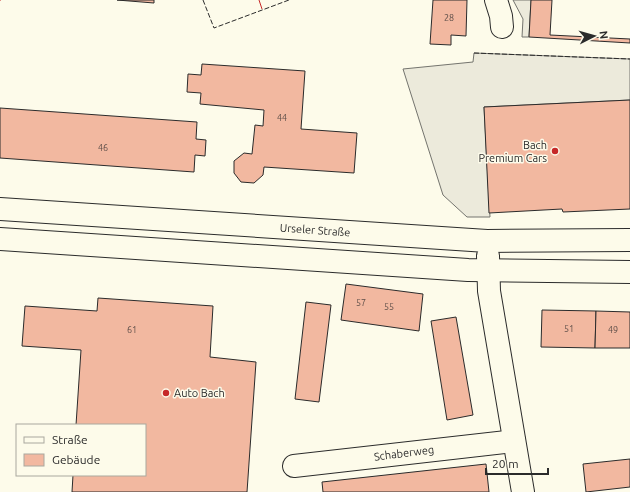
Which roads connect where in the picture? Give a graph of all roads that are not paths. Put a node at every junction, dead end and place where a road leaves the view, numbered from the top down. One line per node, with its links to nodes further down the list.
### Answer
1 (496, 0): 2 (street)
2 (502, 27)
3 (0, 209): 6 (street, Urseler Straße)
4 (0, 239): 7 (street)
5 (630, 240): 6 (street, Urseler Straße)
6 (487, 241): 7 (street)
7 (488, 270): 8 (street); 9 (street)
8 (630, 272)
9 (514, 440): 10 (street, Schaberweg); 11 (street)
10 (294, 466)
11 (523, 492)

